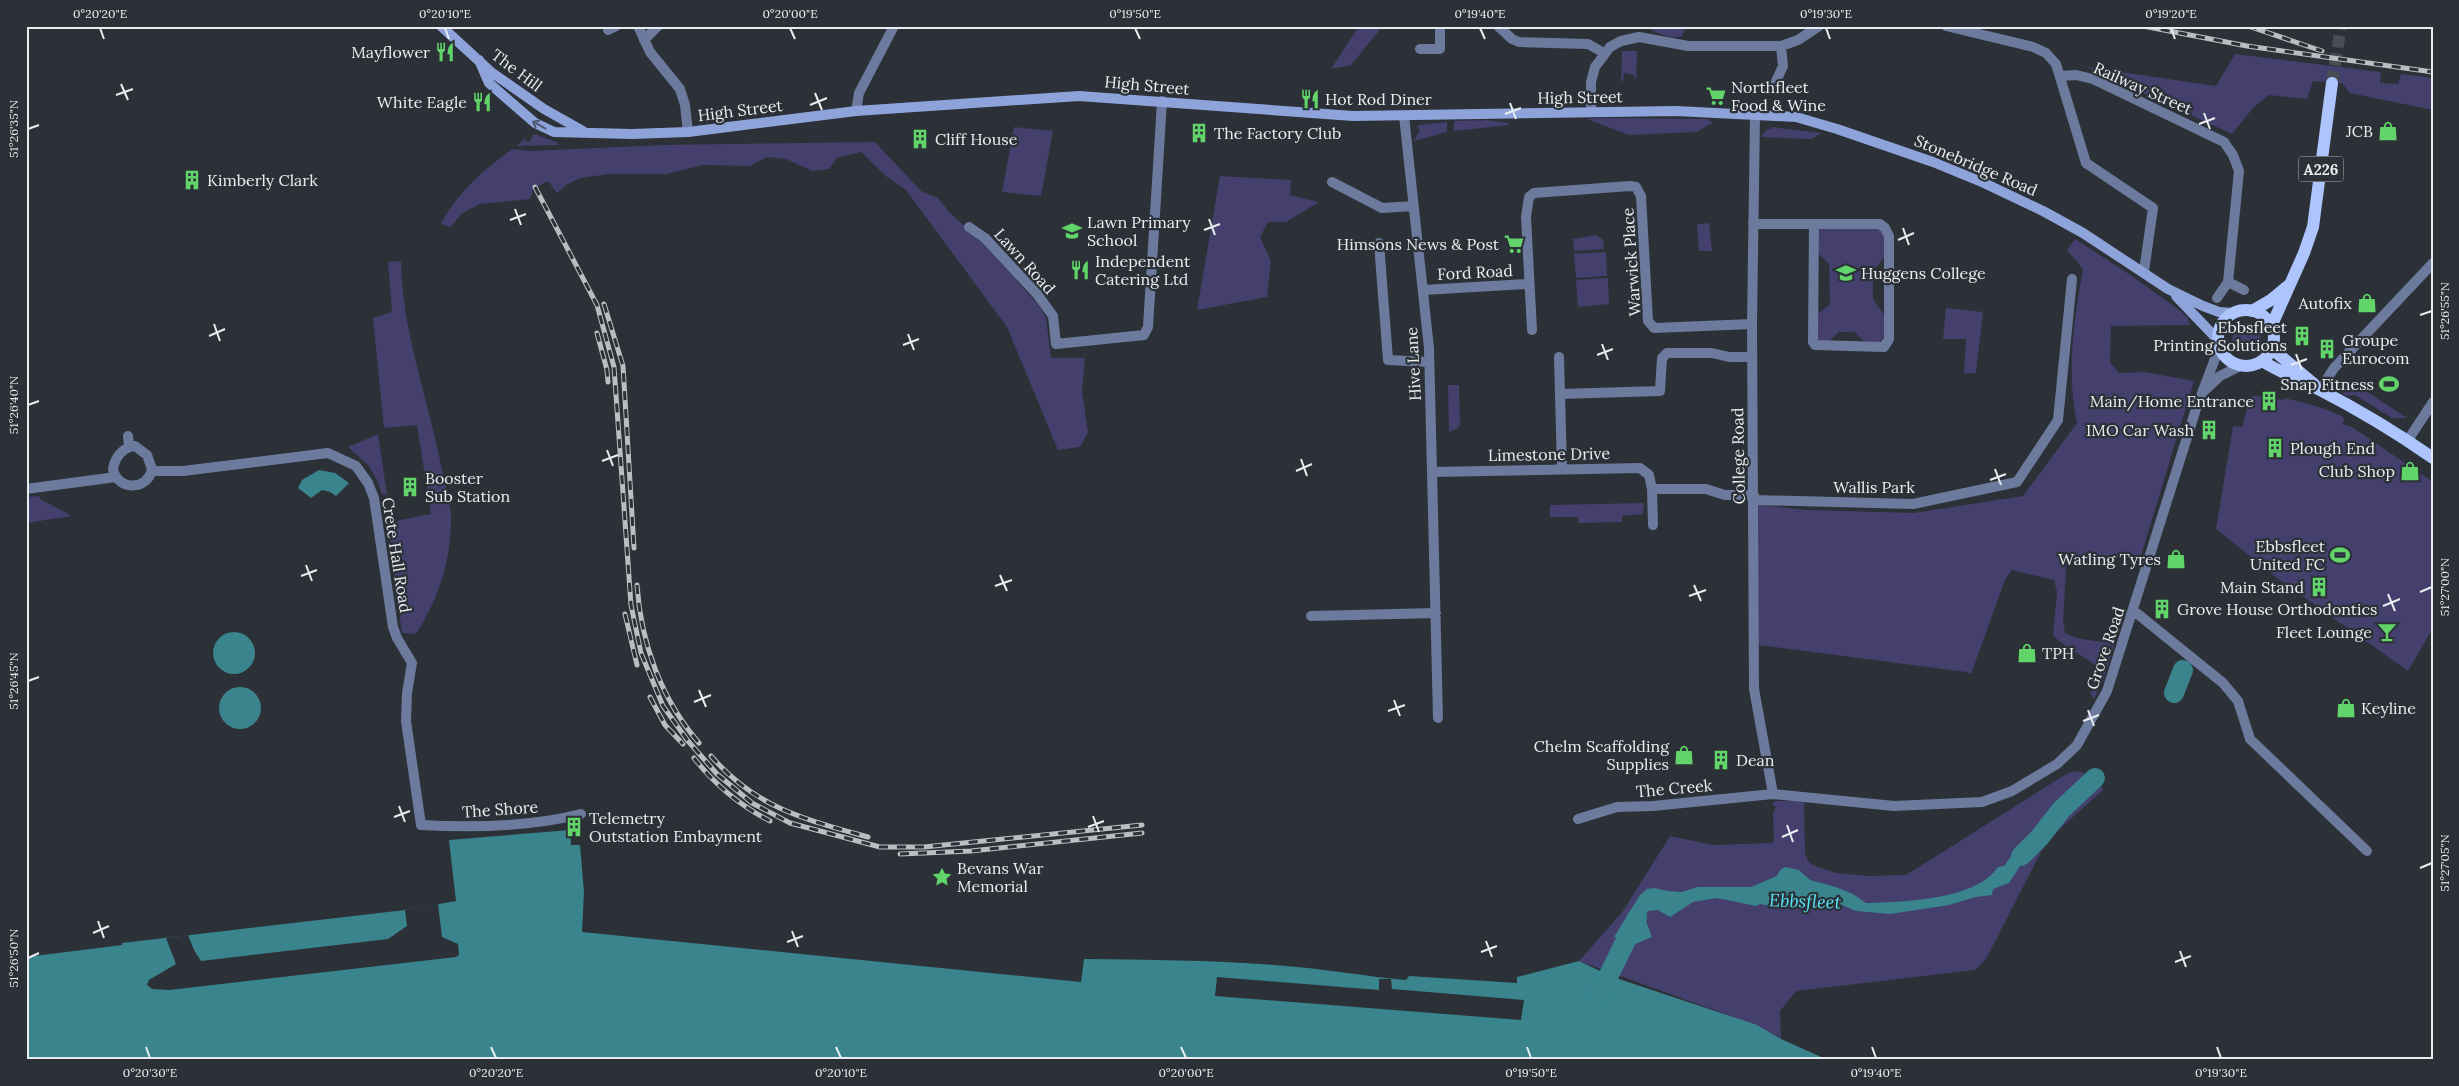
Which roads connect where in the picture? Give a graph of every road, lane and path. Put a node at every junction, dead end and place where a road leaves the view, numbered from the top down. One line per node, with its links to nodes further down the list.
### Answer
1 (441, 26): 9 (main road, The Hill)
2 (638, 26): 11 (street)
3 (658, 26): 11 (street)
4 (894, 26): 21 (street)
5 (1440, 26): 13 (street)
6 (1819, 26): 12 (street)
7 (1946, 26): 16 (street)
8 (1502, 28): 14 (street)
9 (452, 30): 15 (main road, The Hill)
10 (1639, 31): 12 (street); 14 (street)
11 (644, 40): 25 (street)
12 (1781, 46): 18 (street)
13 (1420, 49)
14 (1604, 53): 22 (street)
15 (479, 60): 20 (main road, The Hill); 26 (main road, one-way to 15)
16 (2061, 76): 34 (street); 36 (street, Railway Street)
17 (2332, 83): 38 (main road, A226)
18 (1772, 88)
19 (1162, 101): 21 (main road, High Street); 24 (main road, High Street); 31 (street, Lawn Road)
20 (544, 109): 26 (main road, High Street)
21 (856, 111): 25 (main road, High Street)
22 (1591, 111): 23 (main road, High Street); 24 (main road, High Street)
23 (1755, 115): 29 (street, College Road); 34 (main road, Stonebridge Road)
24 (1404, 116): 28 (street, Hive Lane)
25 (688, 132): 26 (main road, High Street)
26 (586, 133)
27 (1332, 182): 28 (street)
28 (1414, 206): 40 (street, Hive Lane)
29 (1753, 224): 30 (street); 45 (street, College Road)
30 (1814, 225): 30 (street)
31 (969, 227)
32 (1379, 243): 52 (street)
33 (2433, 263): 55 (street)
34 (2144, 271): 39 (main road, Stonebridge Road)
35 (2072, 279): 67 (street, Wallis Park)
36 (2228, 282): 41 (street); 42 (street, Railway Street)
37 (1528, 284): 40 (street, Ford Road); 45 (street, Warwick Place); 47 (street)
38 (2290, 284): 43 (main road, A226); 46 (main road, A226)
39 (2168, 288): 44 (main road, Stonebridge Road); 48 (main road, Stonebridge Road)
40 (1423, 290): 52 (street, Hive Lane)
41 (2244, 290)
42 (2217, 298)
43 (2252, 311): 44 (main road, A226); 46 (main road)
44 (2233, 313): 48 (main road)
45 (1752, 324): 51 (street, College Road)
46 (2271, 327): 49 (main road, A226)
47 (1532, 330)
48 (2218, 344): 54 (main road); 56 (street, Grove Road)
49 (2272, 349): 53 (main road); 55 (main road)
50 (1559, 356): 57 (street)
51 (1752, 358): 57 (street); 67 (street, College Road)
52 (1429, 362): 63 (street, Hive Lane)
53 (2262, 362): 54 (main road); 55 (main road)
54 (2240, 366): 56 (street, Grove Road)
55 (2320, 390): 59 (main road)
56 (2202, 393): 69 (street, Grove Road)
57 (1560, 394): 61 (street)
58 (2433, 402): 59 (street)
59 (2408, 440): 60 (main road)
60 (2433, 458)
61 (1562, 469): 63 (street, Limestone Drive); 66 (street, Limestone Drive)
62 (152, 472): 64 (street); 64 (street); 76 (street, Crete Hall Road)
63 (1432, 472): 70 (street, Hive Lane)
64 (116, 477): 65 (street)
65 (26, 489)
66 (1652, 489): 67 (street, Wallis Park); 68 (street)
67 (1754, 498): 73 (street, College Road)
68 (1653, 525)
69 (2134, 612): 73 (street, Grove Road); 77 (street)
70 (1436, 613): 71 (street); 72 (street, Hive Lane)
71 (1311, 616)
72 (1438, 718)
73 (1774, 794): 75 (street, The Creek)
74 (581, 814): 76 (street, The Shore)
75 (1578, 818)
76 (421, 825)
77 (2367, 851)

